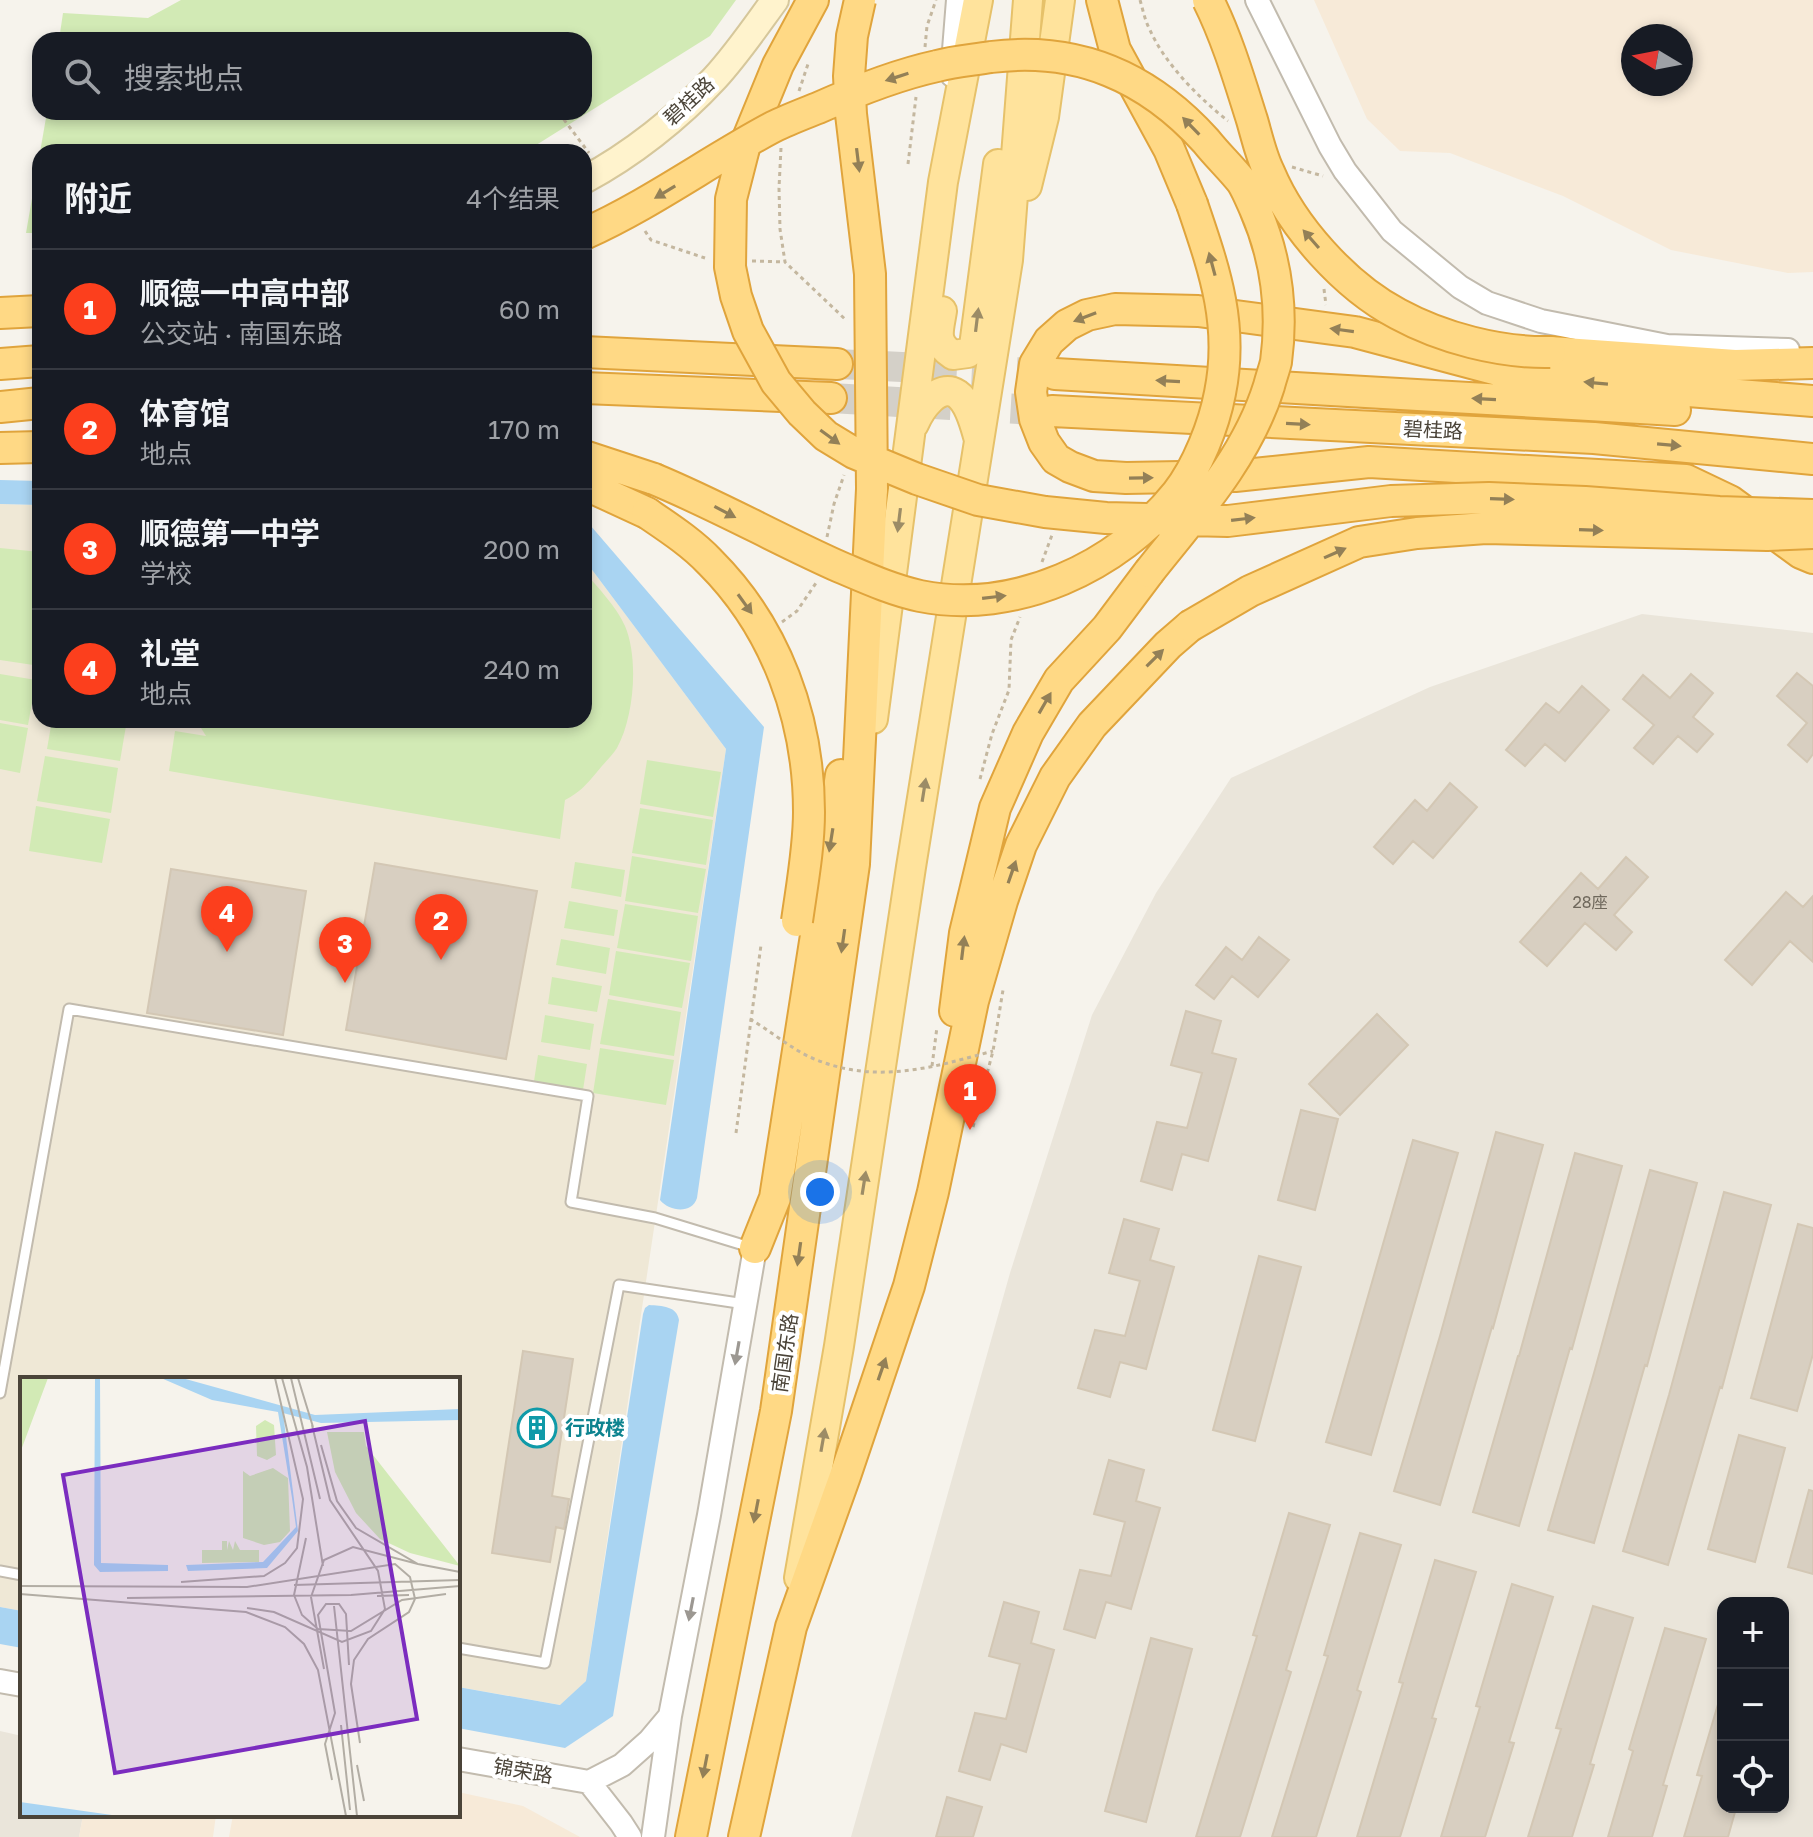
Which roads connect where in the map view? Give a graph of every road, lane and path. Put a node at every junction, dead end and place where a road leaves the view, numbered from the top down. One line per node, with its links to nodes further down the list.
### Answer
1 (775, 0): 11 (main road, 碧桂路)
2 (813, 0): 38 (highway, one-way to 38, bridge)
3 (860, 0): 44 (highway, one-way to 44, bridge)
4 (958, 0): 12 (street)
5 (979, 0): 10 (main road, one-way to 10); 12 (main road)
6 (1060, 0): 14 (main road)
7 (1102, 0): 35 (highway, one-way to 7, bridge)
8 (1208, 0): 21 (highway, one-way to 8, bridge)
9 (1257, 0): 19 (street)
10 (1027, 14): 14 (main road)
11 (592, 176)
12 (943, 182): 31 (main road)
13 (592, 230): 53 (highway, one-way to 13, bridge)
14 (1008, 260): 32 (main road)
15 (32, 300): 16 (main road)
16 (0, 310): 17 (highway)
17 (32, 311)
18 (592, 352): 23 (highway)
19 (1813, 352)
20 (32, 362): 22 (highway)
21 (1813, 363)
22 (0, 364)
23 (837, 364)
24 (1055, 374): 29 (highway, one-way to 24)
25 (592, 388): 26 (highway)
26 (831, 398)
27 (1813, 404): 29 (highway); 41 (highway, one-way to 41)
28 (1052, 411): 36 (highway, 碧桂路, one-way to 36)
29 (1697, 412): 30 (highway)
30 (1813, 421)
31 (911, 431): 32 (main road); 46 (main road, one-way to 46)
32 (979, 441): 59 (main road, one-way to 32)
33 (32, 447): 34 (highway)
34 (0, 448)
35 (592, 459)
36 (1813, 459)
37 (592, 488): 54 (highway, one-way to 54, bridge)
38 (1813, 515)
39 (1055, 530): 42 (path)
40 (1813, 533): 53 (highway, one-way to 40, bridge)
41 (1813, 558)
42 (1038, 571)
43 (1022, 612): 45 (path)
44 (865, 624): 46 (highway, 南国东路); 54 (highway, one-way to 54)
45 (978, 791)
46 (854, 864): 68 (highway, 南国东路, one-way to 68)
47 (761, 945): 49 (path)
48 (1003, 988): 50 (path)
49 (750, 1019): 50 (path, bridge); 52 (path)
50 (993, 1051): 51 (path)
51 (972, 1128)
52 (736, 1133)
53 (933, 1192): 59 (highway, one-way to 53)
54 (755, 1248): 55 (street); 56 (lane)
55 (745, 1304): 60 (lane); 63 (street, one-way to 63)
56 (0, 1393)
57 (0, 1571): 58 (lane)
58 (20, 1575)
59 (791, 1627): 69 (highway)
60 (460, 1648)
61 (0, 1681): 62 (street)
62 (20, 1685)
63 (670, 1716): 65 (street); 67 (street)
64 (460, 1759): 65 (street, 锦荣路)
65 (589, 1782): 66 (street)
66 (630, 1837)
67 (653, 1837)
68 (691, 1837)
69 (744, 1837)

